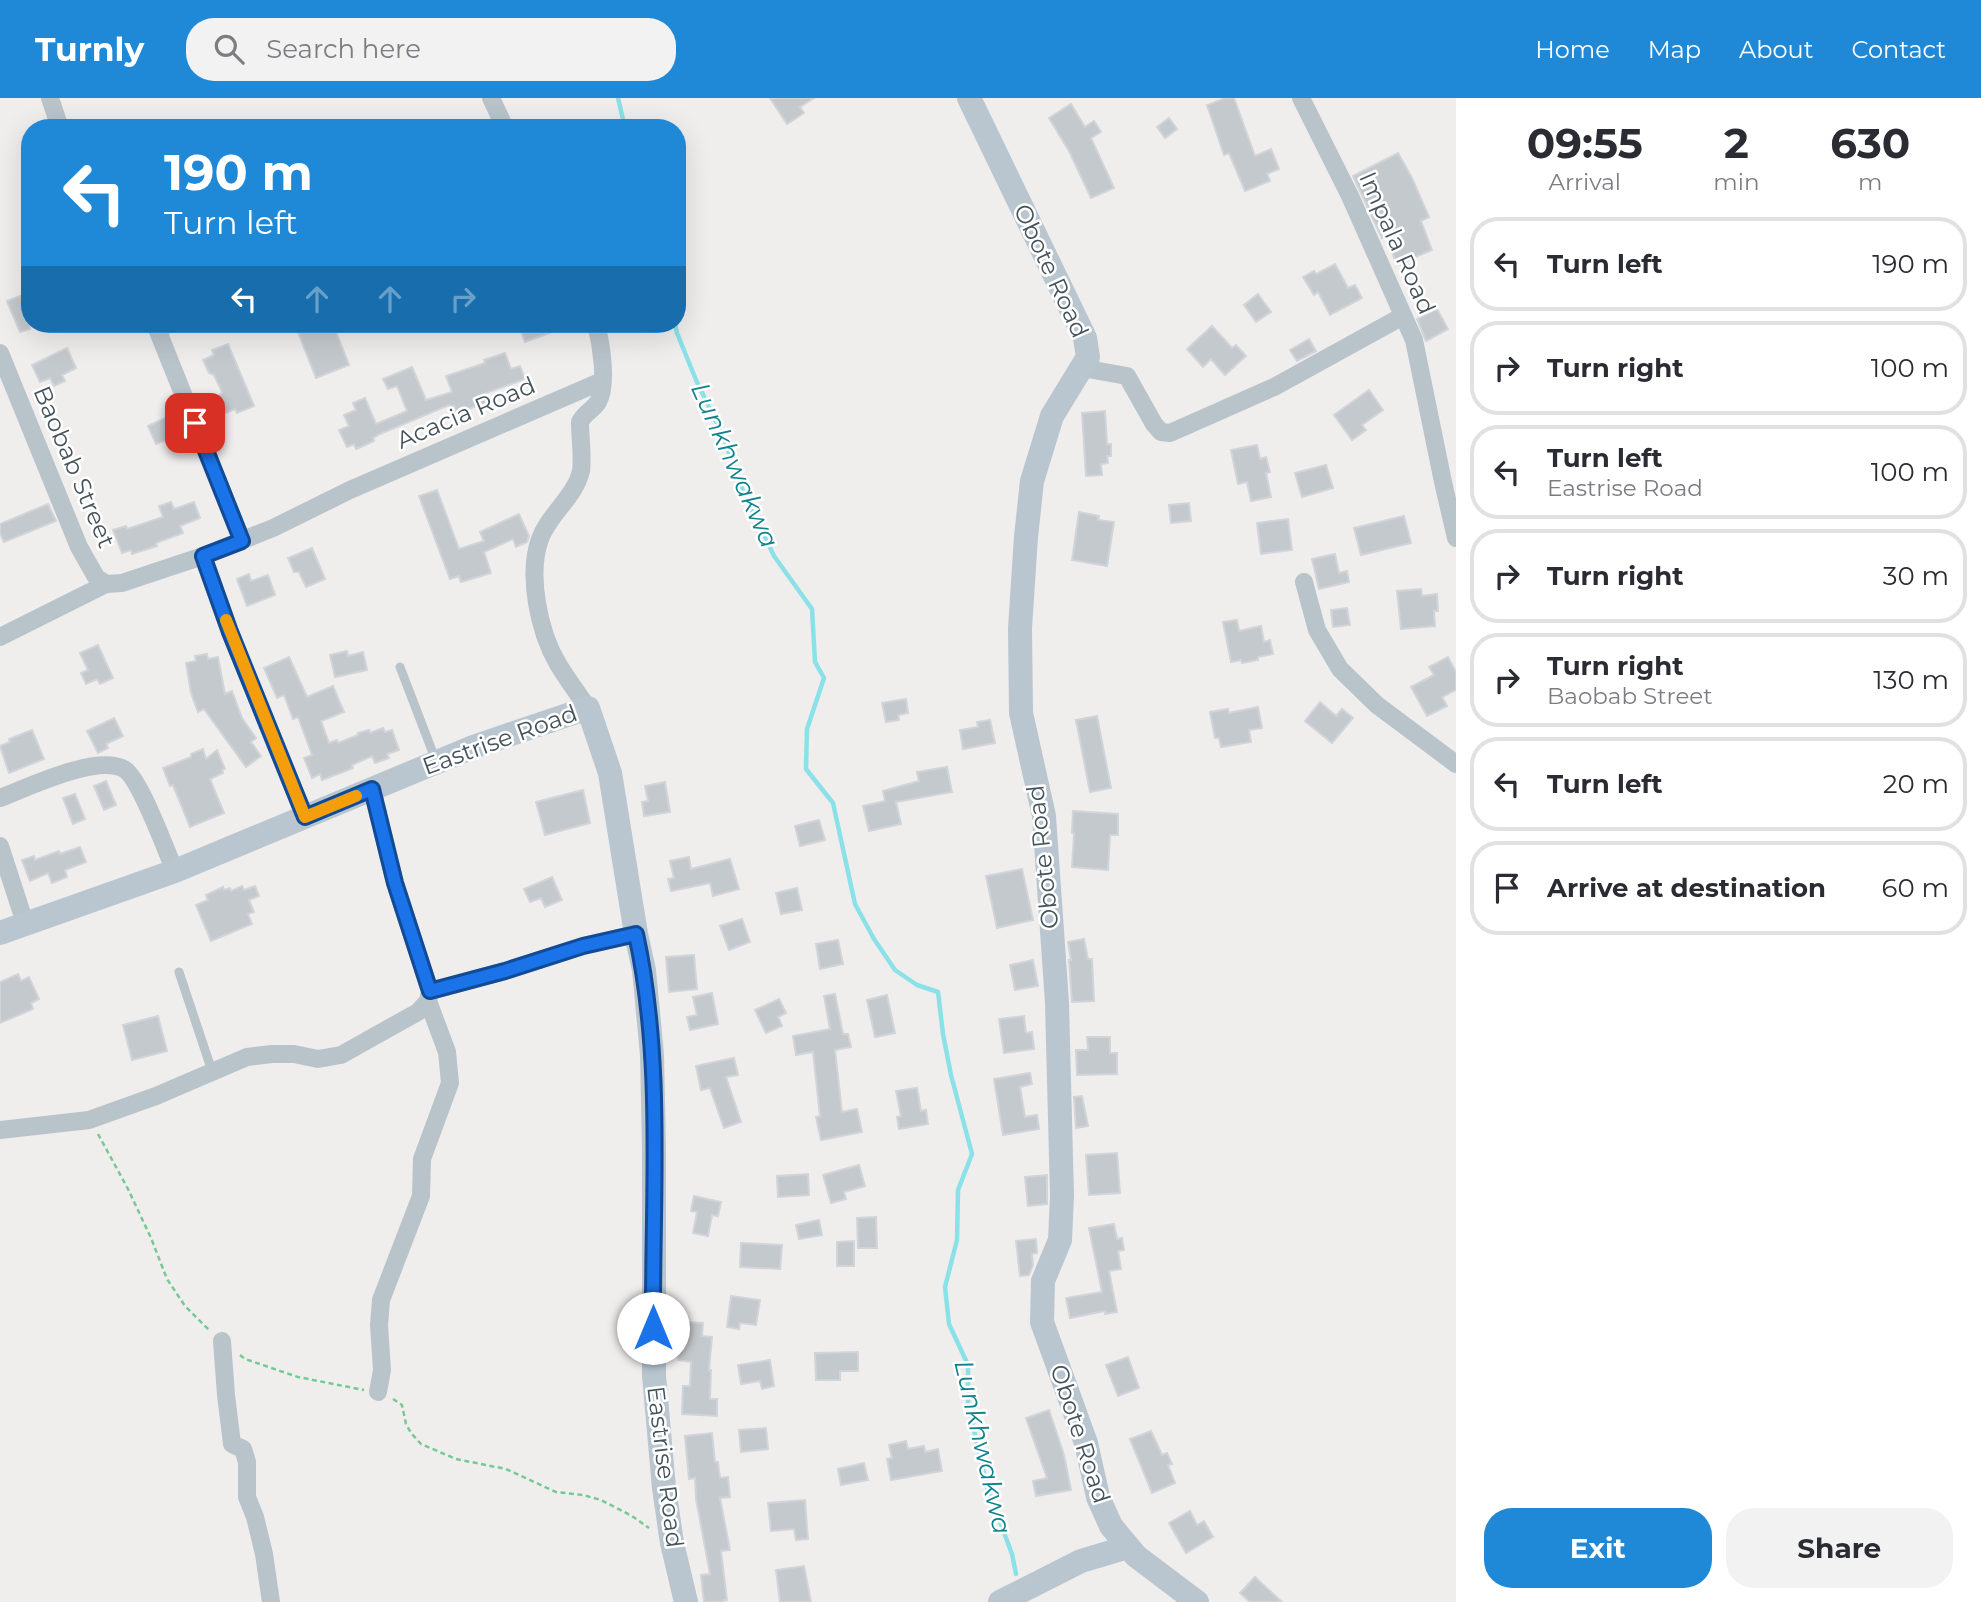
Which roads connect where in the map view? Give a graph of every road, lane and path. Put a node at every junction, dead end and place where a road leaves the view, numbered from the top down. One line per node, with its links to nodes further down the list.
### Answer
1 (50, 98): 5 (street)
2 (491, 98): 6 (street)
3 (969, 98): 11 (street, Obote Road)
4 (1301, 98): 7 (street, Impala Road)
5 (57, 119)
6 (501, 119)
7 (1404, 316): 11 (street); 14 (street, Impala Road)
8 (163, 333): 15 (street)
9 (598, 333): 12 (street)
10 (0, 353): 18 (street, Baobab Street)
11 (1082, 368): 40 (street, Obote Road)
12 (602, 381): 13 (street, Acacia Road); 21 (street)
13 (350, 490): 15 (street, Baobab Street)
14 (1456, 538)
15 (242, 541): 16 (street, Baobab Street)
16 (203, 556): 18 (street, Baobab Street); 26 (street)
17 (1304, 582): 23 (street)
18 (106, 584): 19 (street)
19 (0, 637)
20 (400, 667): 22 (lane)
21 (588, 708): 22 (street, Eastrise Road); 31 (street, Eastrise Road)
22 (437, 762): 24 (street, Eastrise Road)
23 (1456, 764)
24 (372, 789): 26 (street, Eastrise Road); 33 (street)
25 (0, 798): 28 (street)
26 (305, 817): 28 (street, Eastrise Road)
27 (0, 846): 29 (street)
28 (175, 871): 29 (street, Eastrise Road)
29 (25, 923): 30 (street, Eastrise Road)
30 (0, 933)
31 (636, 934): 33 (street); 39 (street, Eastrise Road)
32 (179, 972): 34 (lane)
33 (429, 996): 34 (street); 38 (street)
34 (212, 1071): 35 (street)
35 (89, 1119): 36 (street); 37 (path)
36 (0, 1130)
37 (222, 1341): 38 (path); 41 (street)
38 (378, 1392): 39 (path)
39 (672, 1543): 42 (street, Eastrise Road)
40 (1128, 1548): 43 (street); 44 (street, Obote Road)
41 (271, 1602)
42 (686, 1602)
43 (1000, 1602)
44 (1196, 1602)

